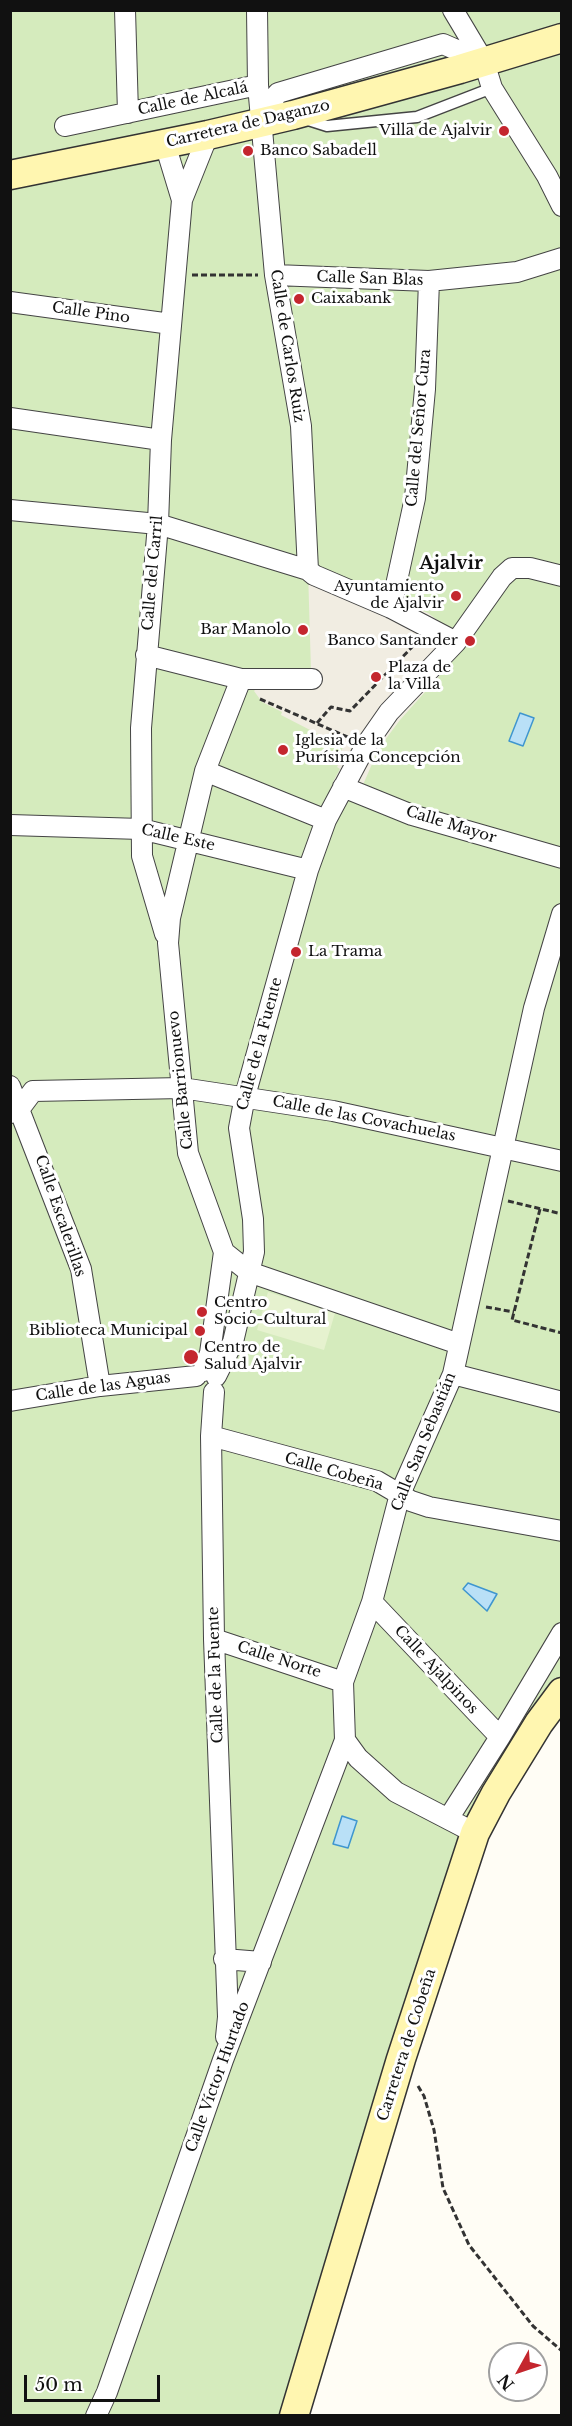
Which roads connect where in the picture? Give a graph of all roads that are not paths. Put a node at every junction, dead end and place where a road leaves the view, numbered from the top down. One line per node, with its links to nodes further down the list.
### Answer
1 (125, 10): 7 (street, Calle de Alcalá)
2 (257, 10): 6 (street, Calle de Alcalá)
3 (453, 10): 5 (street)
4 (561, 38): 5 (street, Carretera de Daganzo)
5 (488, 75): 8 (street, Carretera de Daganzo); 8 (street, Carretera de Daganzo); 14 (street)
6 (258, 86): 7 (street, Calle de Alcalá); 8 (street, Calle de Alcalá)
7 (128, 113): 9 (street, Calle de Alcalá)
8 (262, 118): 10 (street, Carretera de Daganzo); 16 (street, Calle de Carlos Ruiz)
9 (65, 126)
10 (208, 135): 11 (street, Carretera de Daganzo); 13 (street, Calle del Carril)
11 (165, 144): 12 (street, Carretera de Daganzo); 13 (street, Calle del Carril)
12 (10, 175)
13 (182, 200): 19 (street, Calle del Carril)
14 (561, 206)
15 (561, 258): 17 (street, Calle San Blas)
16 (275, 275): 17 (street, Calle San Blas); 24 (street, Calle de Carlos Ruiz)
17 (429, 281): 26 (street, Calle del Señor Cura)
18 (10, 302): 19 (street, Calle Pino)
19 (171, 324): 21 (street, Calle del Carril)
20 (10, 418): 21 (street)
21 (161, 440): 23 (street, Calle del Carril)
22 (10, 510): 23 (street)
23 (158, 524): 24 (street); 28 (street, Calle del Carril)
24 (308, 570): 26 (street)
25 (561, 576): 27 (street)
26 (391, 608): 27 (street)
27 (456, 642): 32 (street)
28 (146, 655): 30 (street); 35 (street, Calle del Carril)
29 (312, 679): 30 (street)
30 (239, 685): 31 (street)
31 (205, 771): 33 (street); 36 (street)
32 (343, 787): 33 (street, Calle de la Fuente); 37 (street, Calle Mayor)
33 (326, 820): 38 (street, Calle de la Fuente)
34 (10, 825): 35 (street, Calle Este)
35 (141, 829): 36 (street, Calle Este); 40 (street, Calle del Carril)
36 (190, 840): 38 (street, Calle Este); 40 (street)
37 (561, 858)
38 (308, 870): 43 (street, Calle de la Fuente)
39 (561, 914): 45 (street, Calle San Sebastián)
40 (168, 943): 42 (street, Calle Barrionuevo)
41 (10, 1086): 44 (street, Calle Escalerillas)
42 (182, 1088): 43 (street, Calle de las Covachuelas); 44 (street, Calle de las Covachuelas); 47 (street, Calle Barrionuevo)
43 (244, 1096): 45 (street, Calle de las Covachuelas); 48 (street, Calle de la Fuente)
44 (14, 1112): 52 (street, Calle Escalerillas)
45 (504, 1148): 46 (street, Calle de las Covachuelas); 49 (street, Calle San Sebastián)
46 (561, 1161)
47 (224, 1252): 48 (street); 51 (street, Calle de la Fuente)
48 (249, 1272): 49 (street); 51 (street, Calle de la Fuente)
49 (459, 1344): 50 (street, Calle San Sebastián)
50 (453, 1374): 54 (street); 56 (street, Calle San Sebastián)
51 (207, 1379): 52 (street, Calle de las Aguas); 55 (street, Calle de la Fuente)
52 (100, 1386): 53 (street, Calle de las Aguas)
53 (10, 1401)
54 (561, 1402)
55 (212, 1436): 56 (street, Calle Cobeña); 60 (street, Calle de la Fuente)
56 (400, 1494): 57 (street, Calle Cobeña); 58 (street, Calle San Sebastián)
57 (561, 1531)
58 (372, 1602): 61 (street, Calle San Sebastián); 63 (street, Calle Ajalpinos)
59 (561, 1633): 63 (street)
60 (214, 1639): 61 (street, Calle Norte); 67 (street, Calle de la Fuente)
61 (343, 1682): 64 (street, Calle San Sebastián)
62 (561, 1692): 66 (street, Carretera de Cobeña)
63 (500, 1737): 65 (street)
64 (345, 1740): 65 (street); 68 (street, Calle Víctor Hurtado)
65 (448, 1819): 66 (street)
66 (475, 1833): 71 (street, Carretera de Cobeña)
67 (224, 1959): 68 (street); 69 (street, Calle de la Fuente)
68 (261, 1962): 69 (street, Calle Víctor Hurtado)
69 (223, 2060): 70 (street, Calle Víctor Hurtado)
70 (96, 2415)
71 (294, 2415)

